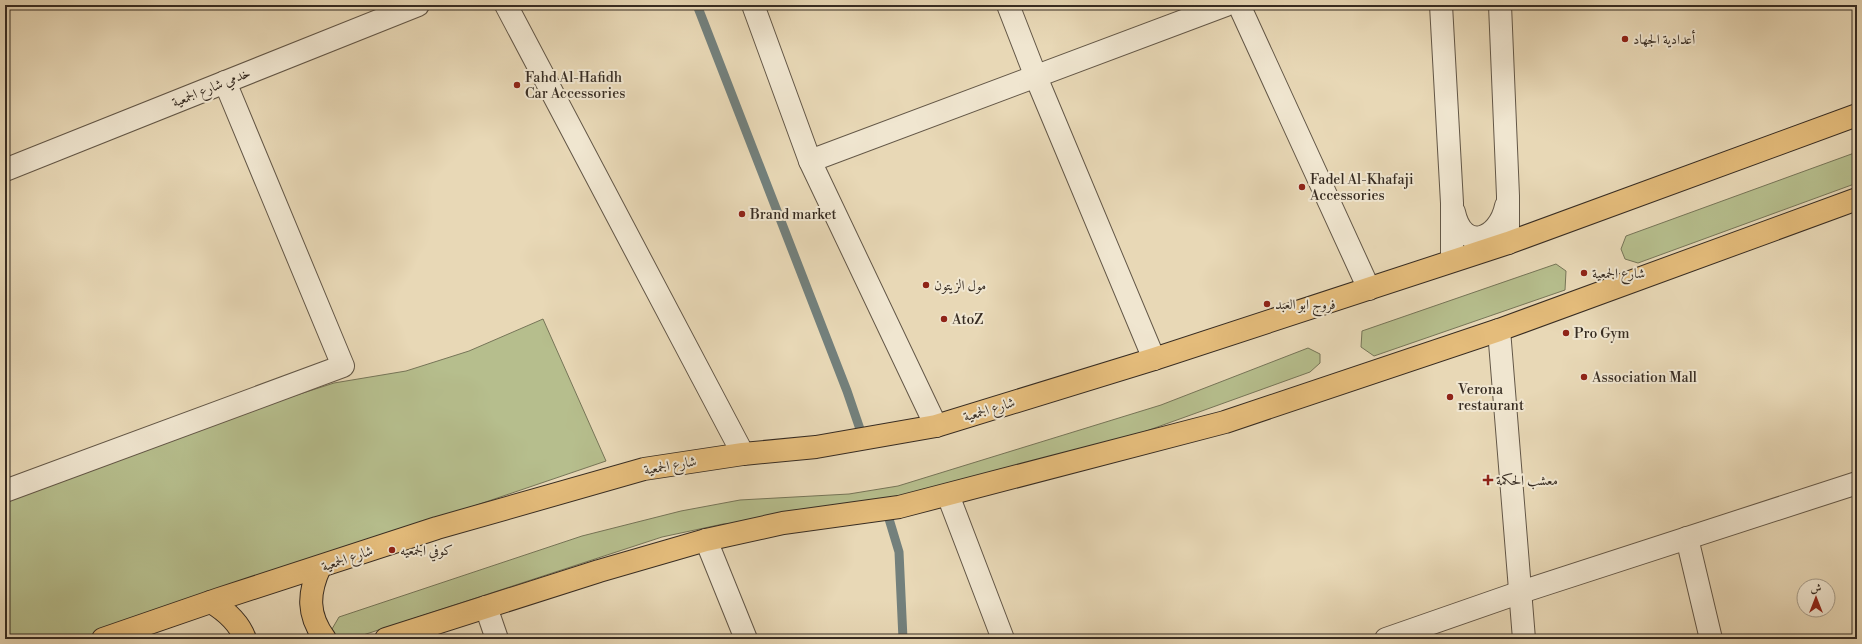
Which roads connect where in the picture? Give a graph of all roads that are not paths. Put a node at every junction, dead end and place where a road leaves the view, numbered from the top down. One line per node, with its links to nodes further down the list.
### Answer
1 (418, 5): 10 (street, خدمي شارع الجمعية)
2 (506, 5): 23 (street)
3 (753, 5): 12 (street)
4 (1008, 5): 9 (street)
5 (1226, 5): 9 (street)
6 (1239, 5): 19 (street)
7 (1441, 5): 16 (street)
8 (1500, 5): 14 (street)
9 (1036, 77): 12 (street); 21 (street)
10 (225, 82): 13 (street, خدمي شارع الجمعية); 25 (street)
11 (1857, 115): 17 (main road, شارع الجمعية)
12 (810, 161): 22 (street)
13 (5, 170)
14 (1508, 196): 16 (street); 17 (street)
15 (1857, 199): 20 (main road)
16 (1452, 203): 18 (street)
17 (1508, 243): 18 (main road, شارع الجمعية)
18 (1452, 260): 19 (main road, شارع الجمعية)
19 (1369, 289): 21 (main road, شارع الجمعية)
20 (1499, 330): 26 (main road); 30 (street)
21 (1154, 358): 22 (main road, شارع الجمعية)
22 (936, 426): 23 (main road, شارع الجمعية)
23 (743, 454): 29 (main road, شارع الجمعية)
24 (1857, 483): 27 (street)
25 (5, 491)
26 (948, 495): 28 (main road); 39 (street)
27 (1687, 538): 30 (street); 42 (street)
28 (706, 540): 32 (main road); 38 (street)
29 (320, 567): 31 (main road, شارع الجمعية); 35 (main road)
30 (1521, 592): 40 (street); 41 (street)
31 (211, 602): 33 (main road, شارع الجمعية); 34 (main road)
32 (486, 607): 36 (main road); 37 (street)
33 (103, 639)
34 (245, 639)
35 (325, 639)
36 (386, 639)
37 (498, 639)
38 (746, 639)
39 (1003, 639)
40 (1386, 639)
41 (1524, 639)
42 (1711, 639)

